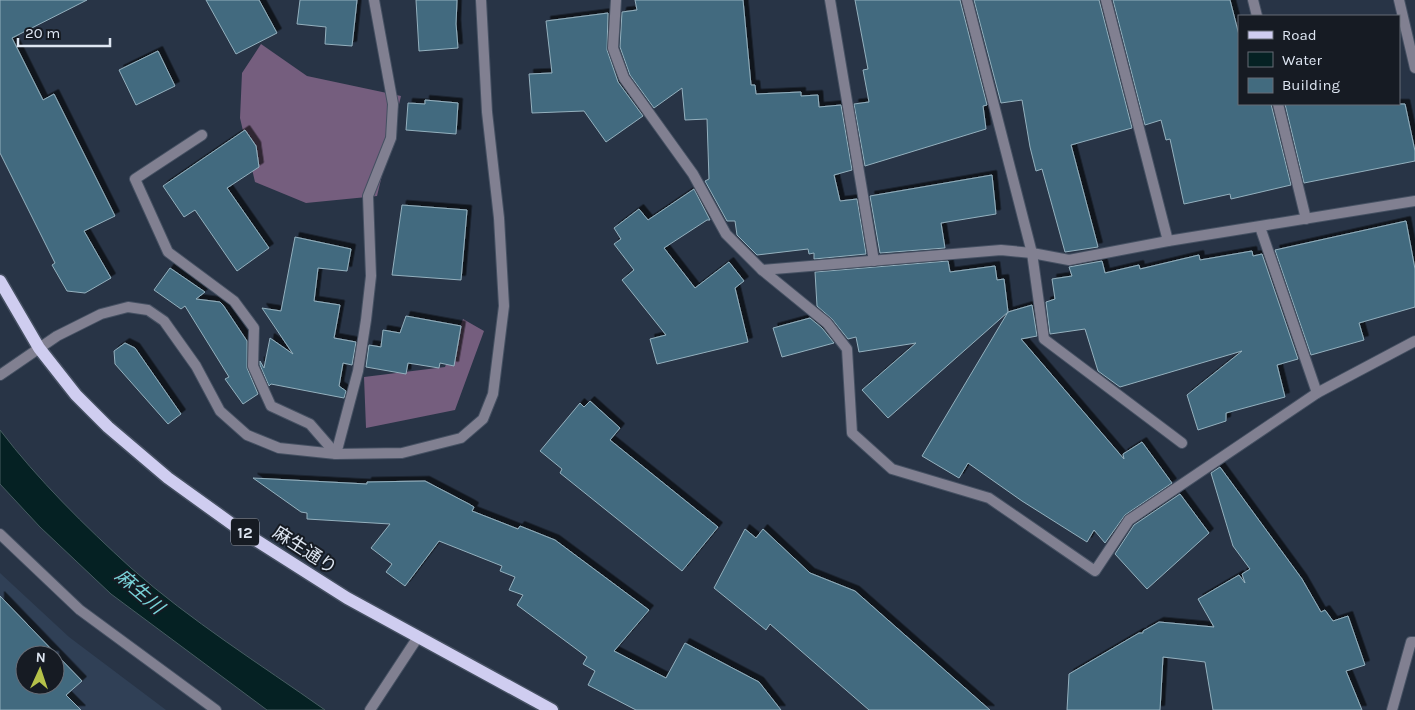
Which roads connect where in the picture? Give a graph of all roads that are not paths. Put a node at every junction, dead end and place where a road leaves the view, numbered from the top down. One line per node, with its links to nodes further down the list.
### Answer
1 (374, 0): 26 (street)
2 (481, 0): 26 (street)
3 (616, 0): 19 (street)
4 (830, 0): 18 (street)
5 (967, 0): 17 (street)
6 (1106, 0): 16 (street)
7 (1253, 0): 9 (street)
8 (1399, 0): 10 (street)
9 (1257, 15)
10 (1415, 68)
11 (1278, 105): 14 (street)
12 (202, 135): 26 (street)
13 (1415, 201): 14 (street)
14 (1306, 218): 15 (street)
15 (1260, 227): 16 (street); 24 (street)
16 (1168, 241): 17 (street)
17 (1032, 253): 18 (street); 25 (street)
18 (874, 260): 19 (street)
19 (762, 270): 24 (street)
20 (0, 281): 22 (main road, 麻生通り / 12)
21 (1415, 340): 24 (street)
22 (39, 348): 23 (street); 26 (street); 28 (main road, 麻生通り / 12)
23 (0, 375)
24 (1317, 393)
25 (1182, 443)
26 (336, 454)
27 (0, 534): 31 (street)
28 (418, 637): 30 (street); 32 (main road, 麻生通り / 12)
29 (1415, 642): 33 (street)
30 (375, 708)
31 (216, 710)
32 (552, 710)
33 (1392, 710)

